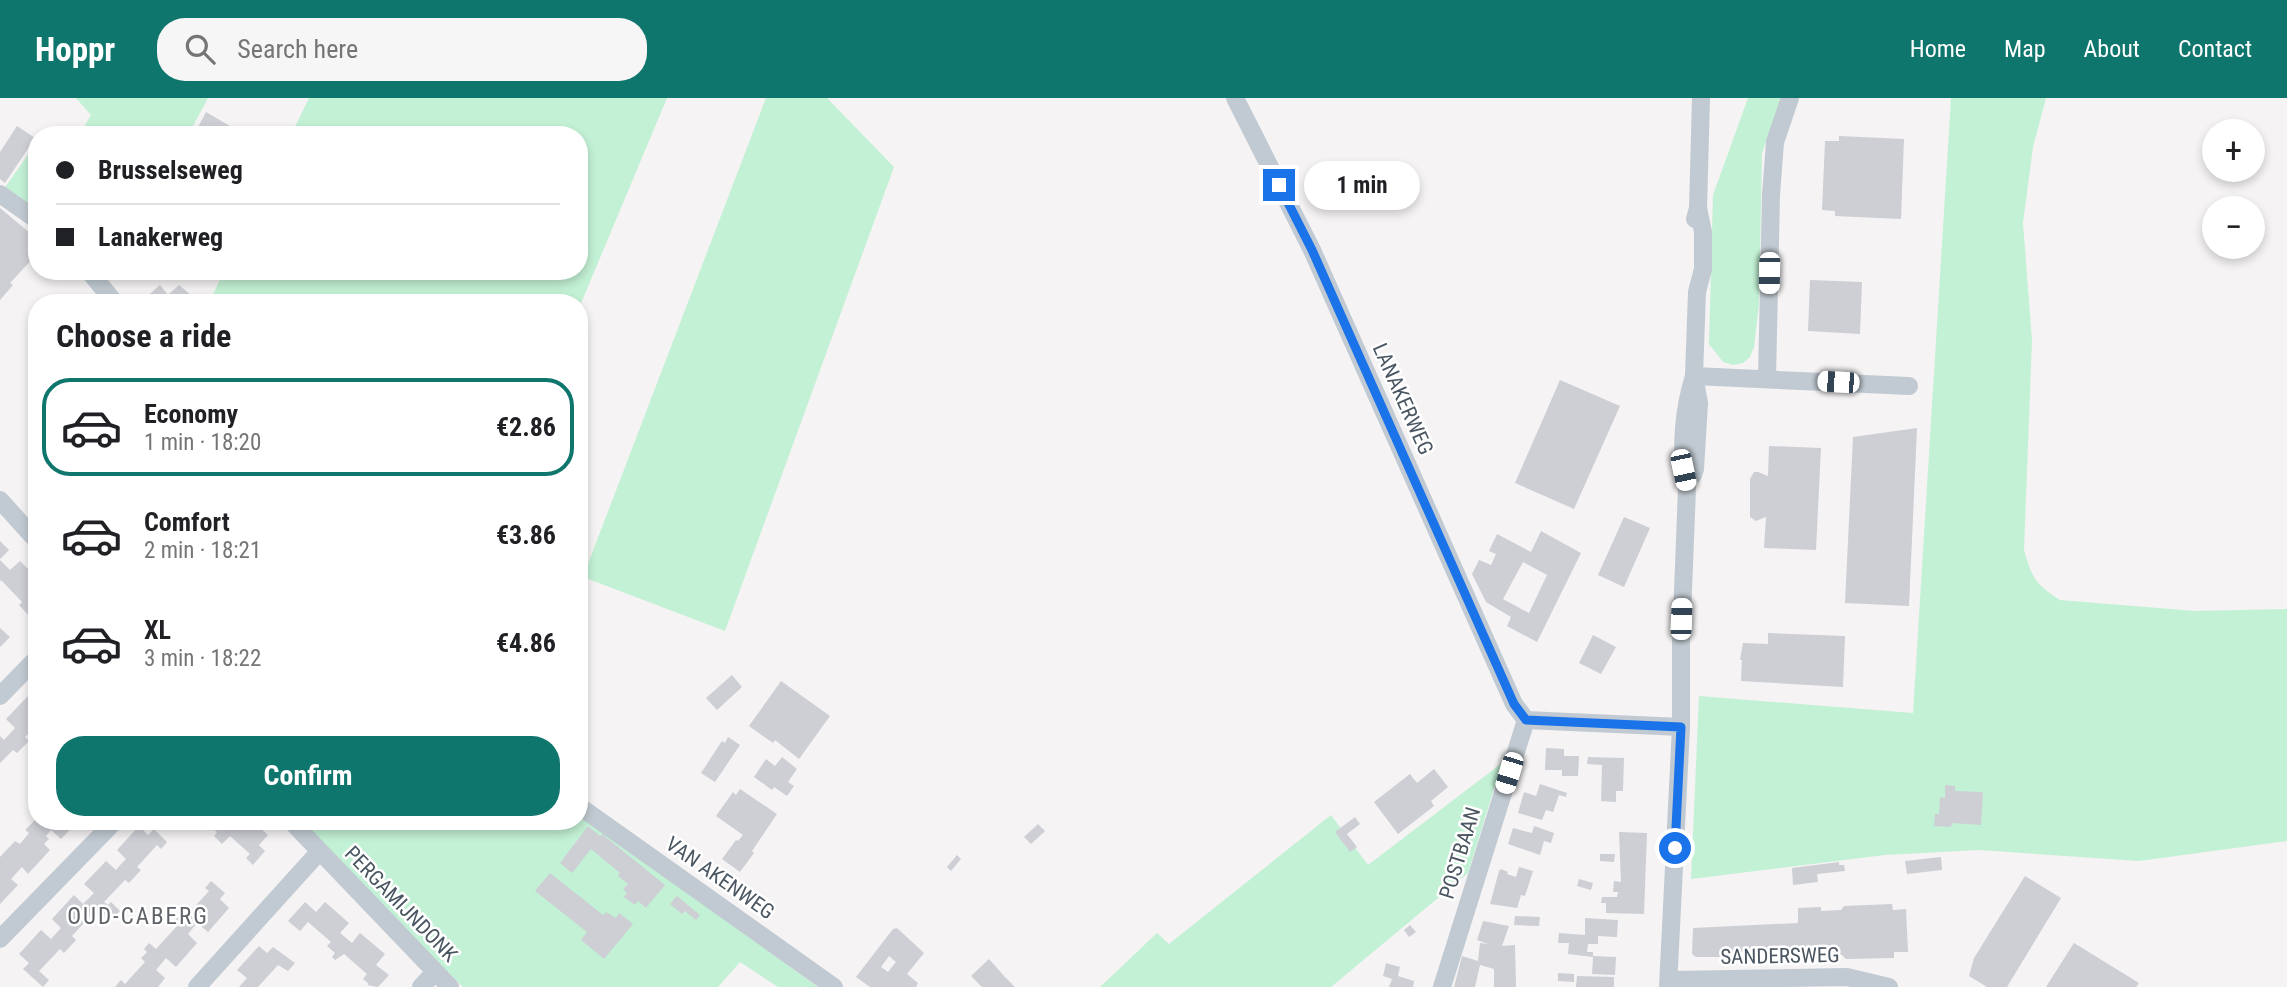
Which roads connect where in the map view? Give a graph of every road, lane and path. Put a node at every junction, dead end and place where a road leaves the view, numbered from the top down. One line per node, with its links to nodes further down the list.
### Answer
1 (1236, 98): 15 (street, LANAKERWEG)
2 (1701, 98): 8 (street)
3 (1790, 98): 9 (street)
4 (0, 194): 5 (street)
5 (28, 214)
6 (96, 280): 7 (street)
7 (108, 294)
8 (1694, 376): 9 (street); 16 (street)
9 (1767, 378): 10 (street)
10 (1909, 386)
11 (0, 500): 12 (street)
12 (28, 531)
13 (28, 667): 14 (street)
14 (0, 696)
15 (1526, 720): 16 (street); 28 (street, POSTBAAN)
16 (1681, 727): 23 (street)
17 (588, 812): 27 (street, VAN AKENWEG)
18 (106, 830): 21 (street)
19 (299, 830): 20 (street, PERGAMIJNDONK)
20 (319, 852): 22 (street, PERGAMIJNDONK); 24 (street)
21 (0, 939)
22 (435, 972): 25 (street); 26 (street, PERGAMIJNDONK)
23 (1669, 985): 29 (street, SANDERSWEG)
24 (197, 987)
25 (421, 987)
26 (450, 987)
27 (834, 987)
28 (1442, 987)
29 (1889, 987)

